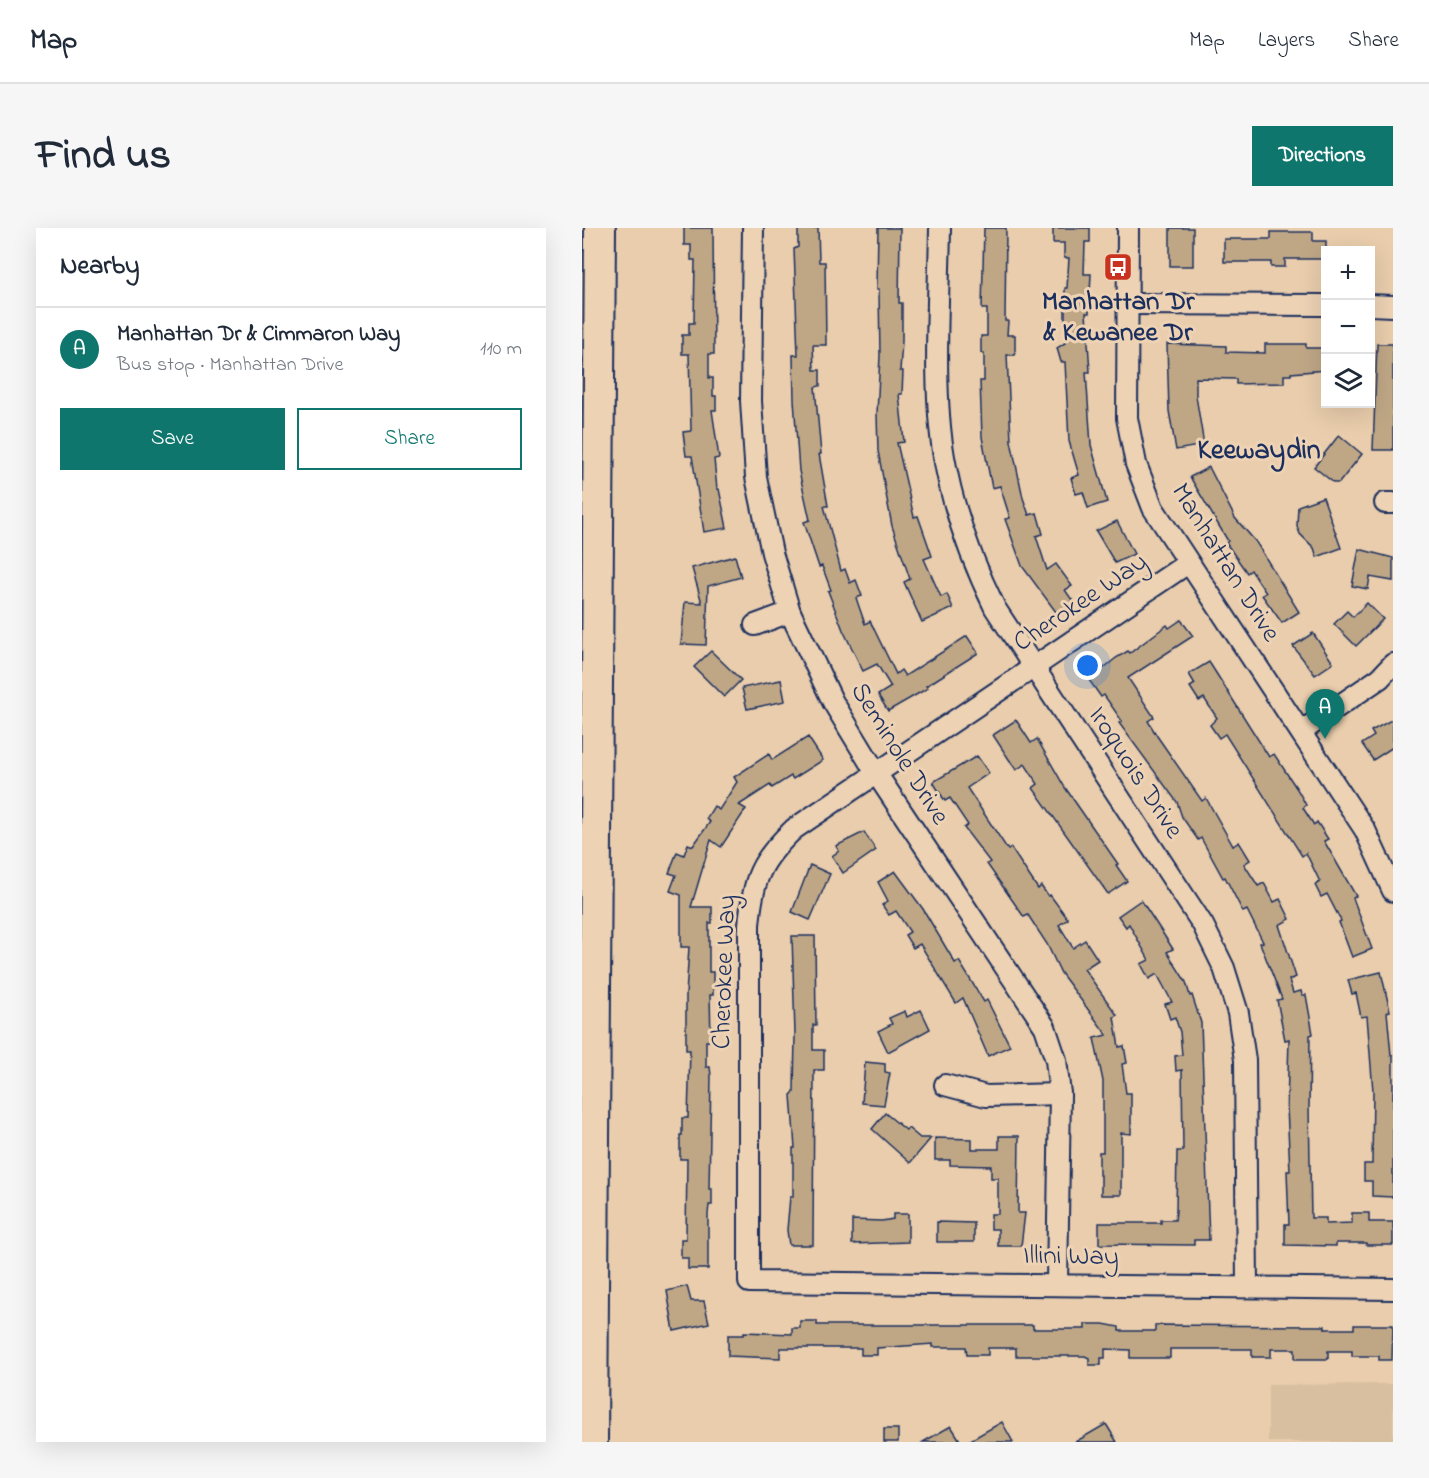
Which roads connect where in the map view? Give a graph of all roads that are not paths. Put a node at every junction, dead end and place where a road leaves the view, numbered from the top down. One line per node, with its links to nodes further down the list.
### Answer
1 (600, 228): 23 (highway)
2 (753, 228): 10 (street, Seminole Drive)
3 (940, 228): 13 (street, Iroquois Drive)
4 (1128, 228): 5 (street, Manhattan Drive)
5 (1127, 304): 6 (street); 9 (street, Manhattan Drive)
6 (1321, 305)
7 (1375, 306): 8 (street)
8 (1393, 306)
9 (1188, 562): 13 (street, Cherokee Way); 14 (street, Manhattan Drive)
10 (790, 612): 11 (street); 15 (street, Seminole Drive)
11 (755, 625)
12 (1393, 664): 14 (street)
13 (1033, 668): 15 (street, Cherokee Way); 21 (street, Iroquois Drive)
14 (1302, 731): 16 (street, Manhattan Drive)
15 (876, 773): 18 (street, Seminole Drive); 19 (street, Cherokee Way)
16 (1393, 891)
17 (945, 1085): 18 (street)
18 (1060, 1094): 20 (street, Seminole Drive)
19 (749, 1282): 20 (street, Illini Way)
20 (1057, 1284): 21 (street, Illini Way)
21 (1248, 1286): 22 (street, Illini Way)
22 (1393, 1288)
23 (593, 1320): 24 (highway); 25 (highway)
24 (592, 1442)
25 (613, 1442)

